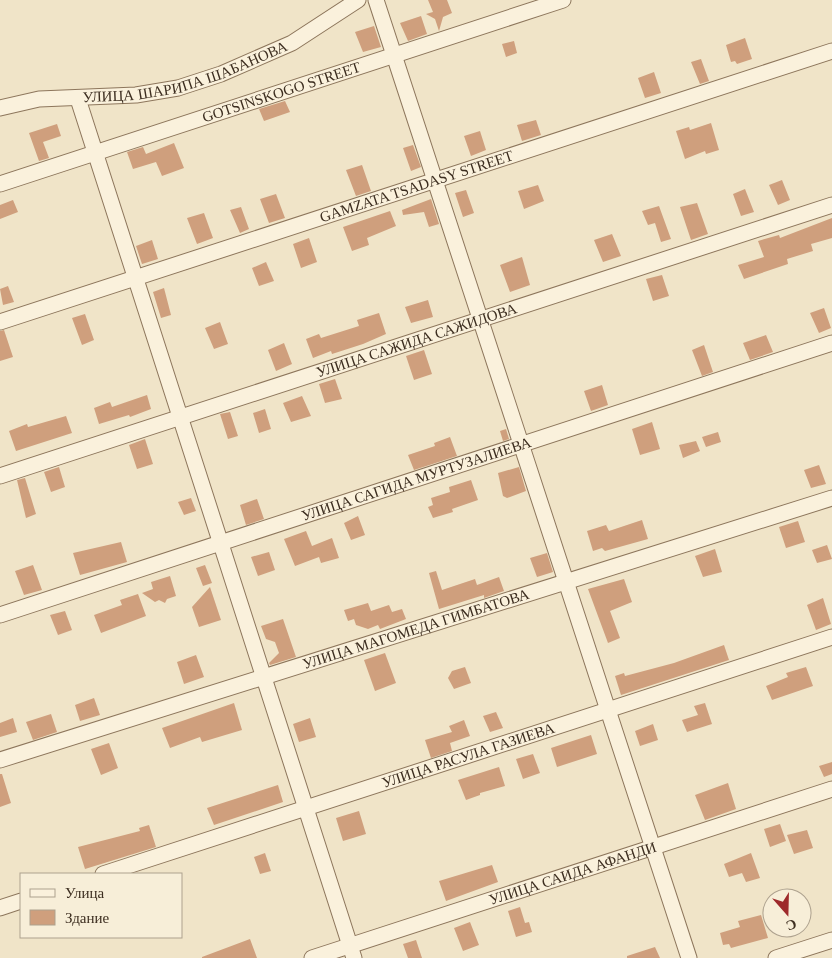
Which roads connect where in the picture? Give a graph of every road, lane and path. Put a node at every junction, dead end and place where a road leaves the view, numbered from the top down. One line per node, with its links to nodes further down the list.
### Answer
1 (358, 0): 6 (street, УЛИЦА ШАРИПА ШАБАНОВА)
2 (376, 0): 5 (street)
3 (563, 0): 5 (street, GOTSINSKOGO STREET)
4 (832, 51): 9 (street, GAMZATA TSADASY STREET)
5 (394, 55): 8 (street, GOTSINSKOGO STREET); 9 (street)
6 (78, 98): 7 (street, УЛИЦА ШАРИПА ШАБАНОВА); 8 (street)
7 (0, 108)
8 (95, 153): 10 (street, GOTSINSKOGO STREET); 12 (street)
9 (435, 180): 12 (street, GAMZATA TSADASY STREET); 13 (street)
10 (0, 184)
11 (832, 205): 13 (street, УЛИЦА САЖИДА САЖИДОВА)
12 (135, 278): 14 (street, GAMZATA TSADASY STREET); 16 (street)
13 (480, 320): 16 (street, УЛИЦА САЖИДА САЖИДОВА); 17 (street)
14 (0, 322)
15 (832, 343): 17 (street, УЛИЦА САГИДА МУРТУЗАЛИЕВА)
16 (180, 417): 18 (street, УЛИЦА САЖИДА САЖИДОВА); 20 (street)
17 (521, 445): 20 (street, УЛИЦА САГИДА МУРТУЗАЛИЕВА); 21 (street)
18 (0, 476)
19 (832, 498): 21 (street, УЛИЦА МАГОМЕДА ГИМБАТОВА)
20 (220, 543): 22 (street, УЛИЦА САГИДА МУРТУЗАЛИЕВА); 24 (street)
21 (566, 582): 24 (street, УЛИЦА МАГОМЕДА ГИМБАТОВА); 25 (street)
22 (0, 615)
23 (832, 637): 25 (street, УЛИЦА РАСУЛА ГАЗИЕВА)
24 (264, 677): 26 (street, УЛИЦА МАГОМЕДА ГИМБАТОВА); 28 (street)
25 (608, 710): 28 (street, УЛИЦА РАСУЛА ГАЗИЕВА); 29 (street)
26 (0, 760)
27 (832, 788): 29 (street, УЛИЦА САИДА АФАНДИ)
28 (306, 808): 30 (street, УЛИЦА РАСУЛА ГАЗИЕВА); 34 (street)
29 (653, 847): 34 (street, УЛИЦА САИДА АФАНДИ); 36 (street)
30 (106, 873)
31 (20, 901): 32 (street)
32 (0, 908)
33 (832, 940): 37 (street)
34 (352, 952): 35 (street, УЛИЦА САИДА АФАНДИ)
35 (312, 958)
36 (689, 958)
37 (776, 958)

